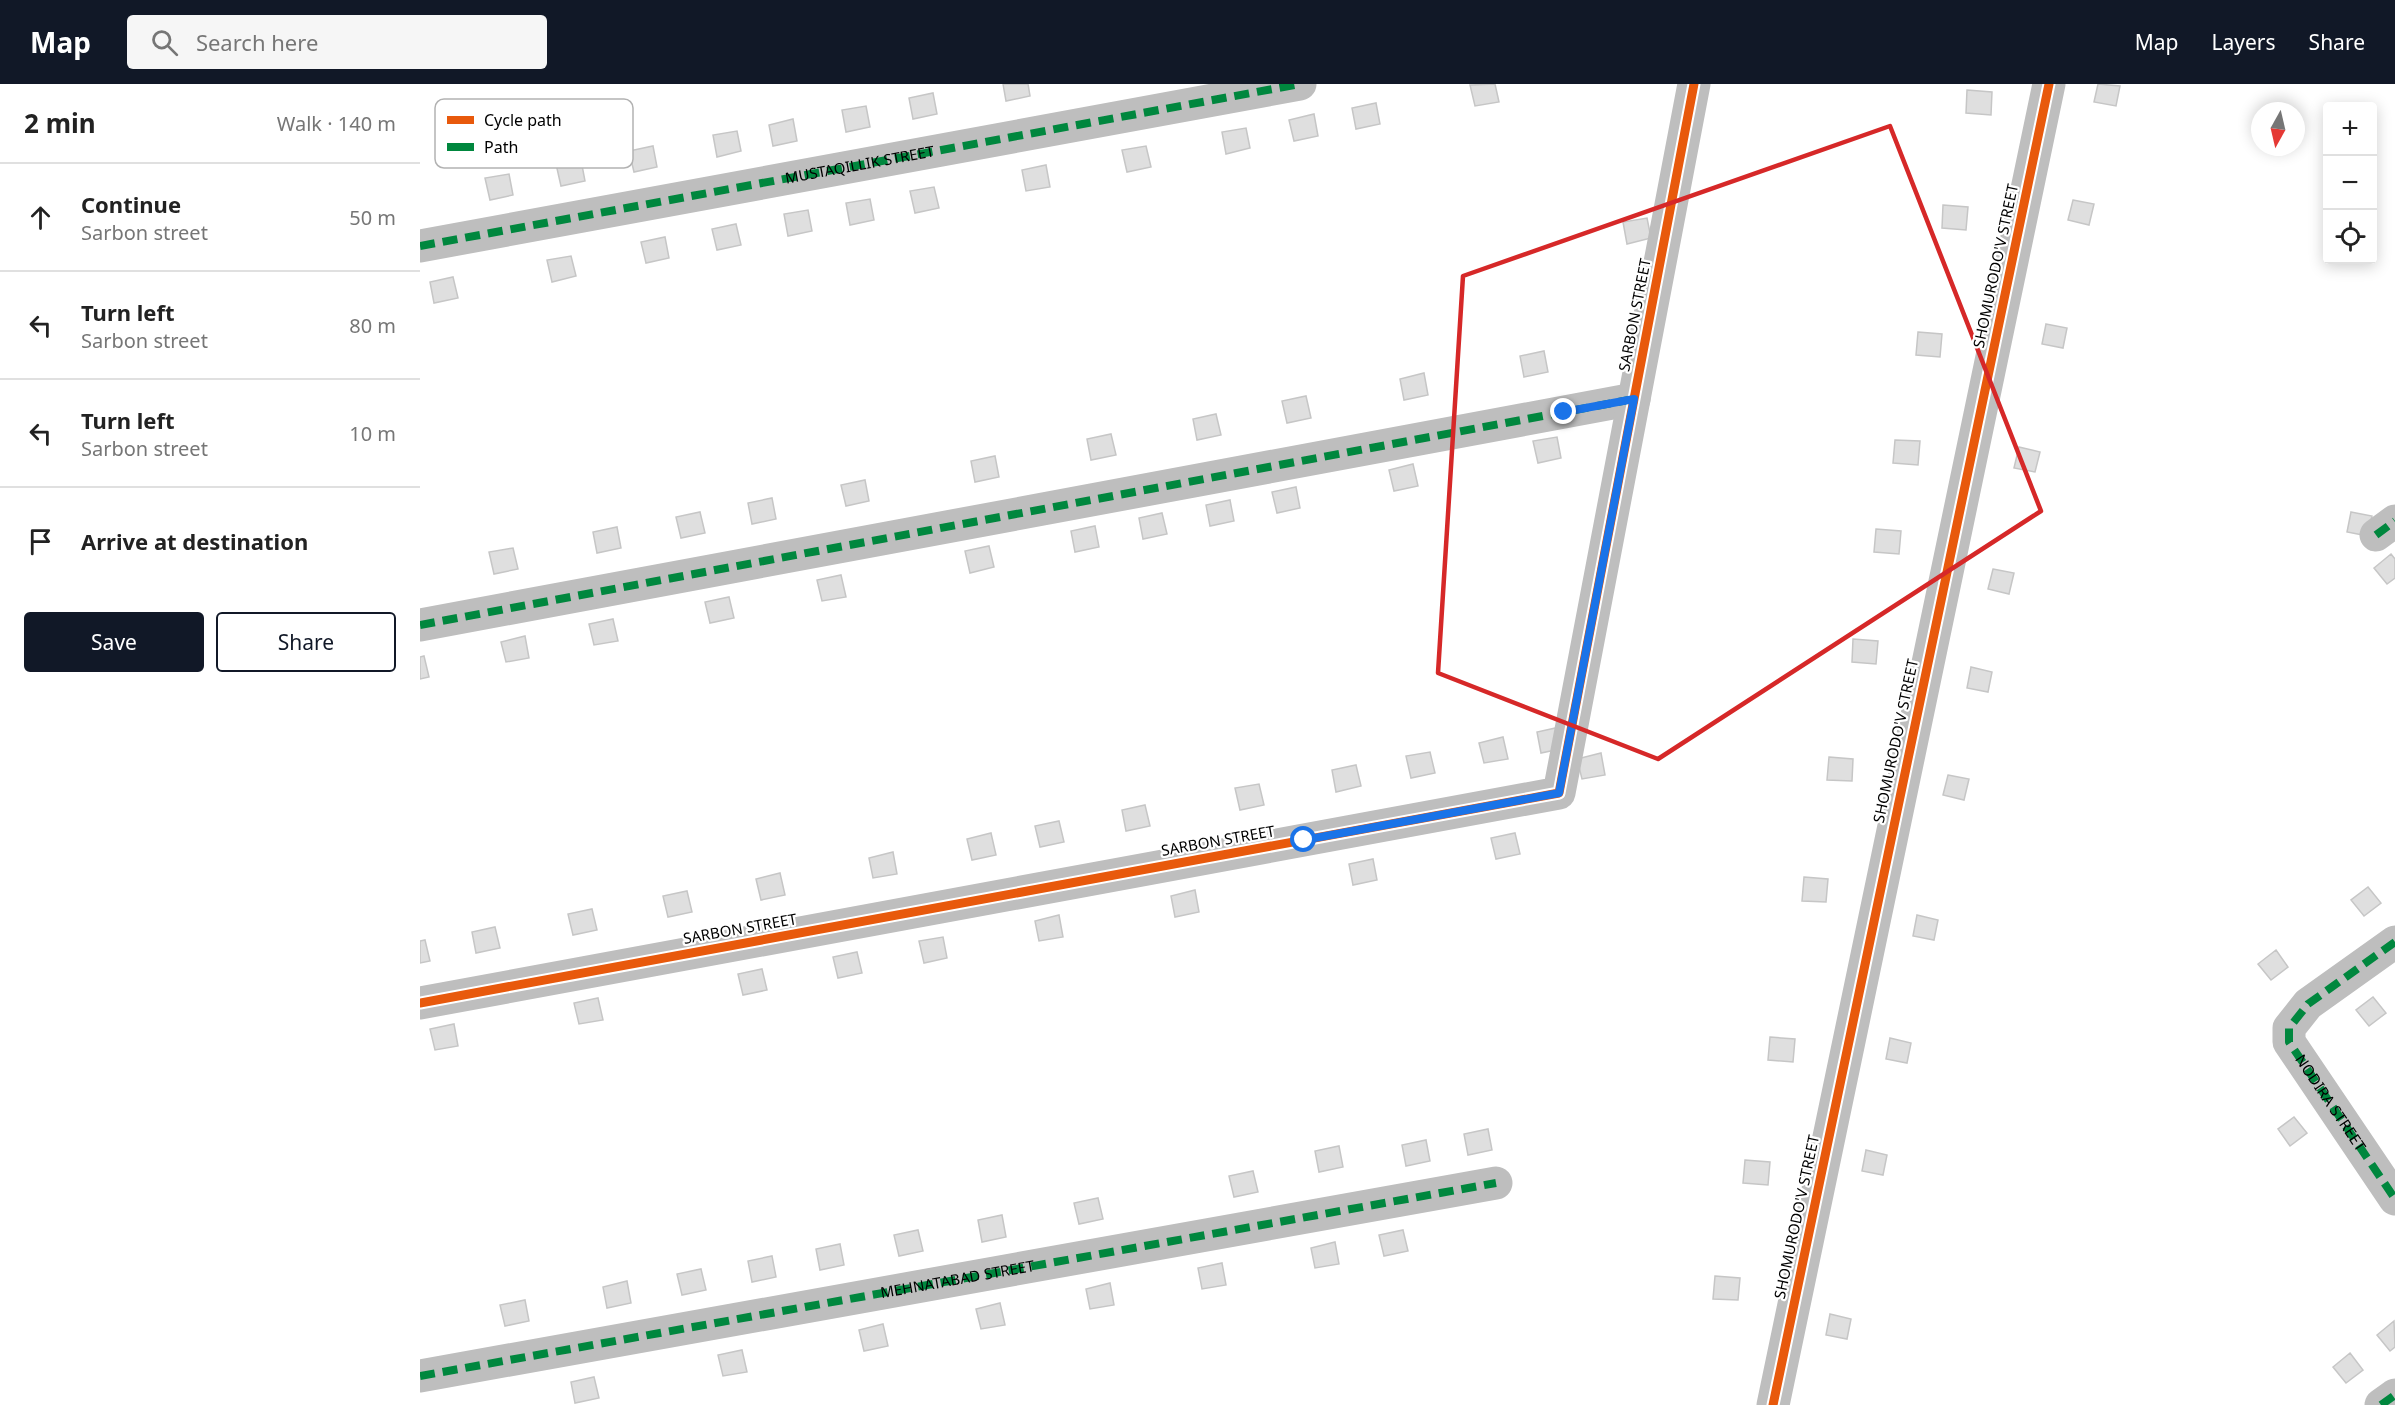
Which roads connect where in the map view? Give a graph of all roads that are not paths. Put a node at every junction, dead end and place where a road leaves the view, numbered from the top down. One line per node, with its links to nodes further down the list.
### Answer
1 (1300, 84): 4 (street, MUSTAQILLIK STREET)
2 (1694, 84): 5 (street, SARBON STREET)
3 (2049, 84): 13 (street, SHOMURODO'V STREET)
4 (420, 246)
5 (1634, 399): 6 (street); 8 (street, SARBON STREET)
6 (420, 625)
7 (2395, 942): 10 (street, NODIRA STREET)
8 (420, 1003)
9 (1496, 1183): 11 (street, MEHNATАBАD STREET)
10 (2395, 1199)
11 (420, 1376)
12 (2395, 1395): 14 (street)
13 (1773, 1405)
14 (2381, 1405)

